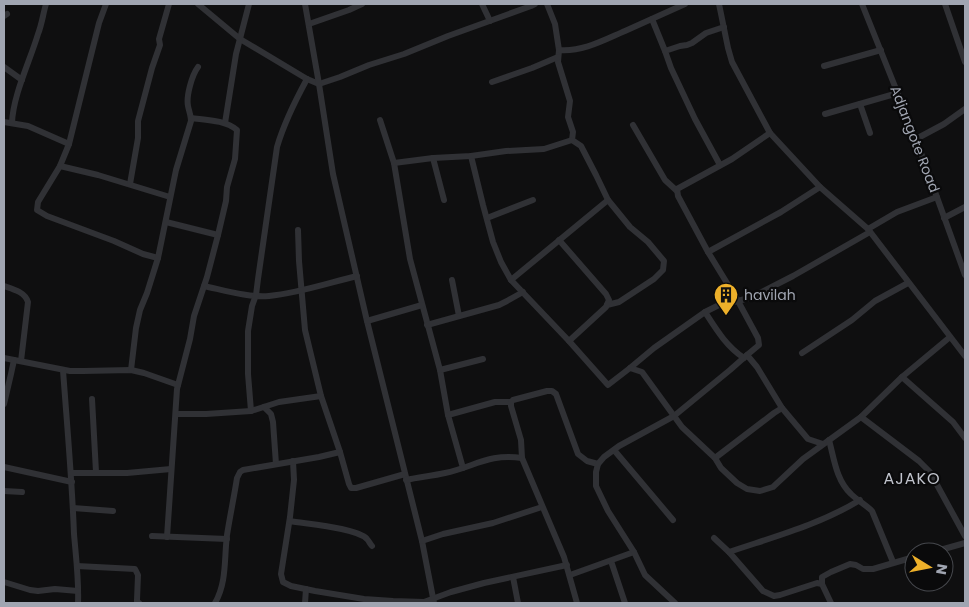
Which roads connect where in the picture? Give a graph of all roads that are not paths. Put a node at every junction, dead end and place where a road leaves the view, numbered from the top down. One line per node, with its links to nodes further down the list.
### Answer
1 (46, 4): 28 (street)
2 (106, 4): 45 (street)
3 (169, 4): 51 (street)
4 (198, 4): 19 (street)
5 (249, 4): 19 (street)
6 (305, 4): 17 (street)
7 (362, 4): 17 (street)
8 (482, 4): 16 (street)
9 (536, 4): 16 (street)
10 (547, 4): 22 (street)
11 (685, 4): 15 (street)
12 (720, 4): 18 (street)
13 (862, 4): 20 (street, Adjangote Road)
14 (945, 4): 23 (street)
15 (652, 19): 21 (street); 22 (street)
16 (490, 22): 30 (street)
17 (309, 24): 30 (street)
18 (724, 27): 21 (street); 41 (street)
19 (240, 39): 27 (street); 39 (street)
20 (881, 50): 24 (street); 31 (street, Adjangote Road)
21 (665, 51): 49 (street)
22 (558, 53): 29 (street); 44 (street)
23 (965, 62)
24 (824, 66)
25 (4, 67): 28 (street)
26 (198, 67): 35 (street)
27 (307, 79): 30 (street); 78 (street)
28 (22, 80): 38 (street)
29 (492, 82)
30 (319, 84): 70 (street)
31 (898, 93): 32 (street); 43 (street, Adjangote Road)
32 (860, 104): 34 (street); 42 (street)
33 (965, 109): 43 (street)
34 (825, 114)
35 (191, 118): 39 (street); 54 (street)
36 (380, 120): 48 (street)
37 (4, 122): 38 (street)
38 (12, 122): 45 (street)
39 (224, 123): 65 (street)
40 (633, 124): 53 (street)
41 (770, 133): 49 (street); 52 (street)
42 (870, 133)
43 (916, 139): 55 (street, Adjangote Road)
44 (572, 140): 46 (street); 58 (street)
45 (69, 144): 50 (street)
46 (471, 156): 47 (street); 60 (street)
47 (433, 158): 48 (street); 56 (street)
48 (394, 163): 80 (street)
49 (720, 165): 53 (street)
50 (60, 166): 51 (street); 68 (street)
51 (130, 184): 54 (street)
52 (820, 188): 64 (street); 67 (street)
53 (676, 191): 67 (street)
54 (170, 197): 62 (street)
55 (937, 197): 61 (street, Adjangote Road); 64 (street)
56 (444, 200)
57 (533, 200): 60 (street)
58 (608, 200): 66 (street); 81 (street)
59 (965, 207): 61 (street)
60 (486, 218): 72 (street)
61 (944, 218): 69 (street, Adjangote Road)
62 (166, 222): 65 (street); 68 (street)
63 (298, 230): 76 (street)
64 (869, 230): 73 (street); 79 (street)
65 (218, 235): 75 (street)
66 (558, 240): 72 (street); 81 (street)
67 (708, 252): 79 (street)
68 (158, 258): 97 (street)
69 (965, 275)
70 (357, 276): 76 (street); 84 (street)
71 (452, 280): 83 (street)
72 (511, 280): 77 (street)
73 (908, 283): 86 (street); 88 (street)
74 (4, 286): 94 (street)
75 (204, 286): 78 (street); 100 (street)
76 (301, 290): 78 (street); 101 (street)
77 (523, 292): 83 (street); 87 (street)
78 (256, 296): 107 (street)
79 (738, 301): 82 (street); 89 (street)
80 (422, 305): 84 (street); 85 (street)
81 (607, 305): 87 (street)
82 (705, 312): 89 (street); 95 (street)
83 (459, 316): 85 (street)
84 (367, 321): 126 (street)
85 (427, 325): 98 (street)
86 (950, 337): 90 (street); 99 (street)
87 (569, 341): 95 (street)
88 (802, 353)
89 (746, 356): 106 (street); 110 (street)
90 (965, 356)
91 (4, 358): 93 (street)
92 (483, 359): 98 (street)
93 (14, 360): 94 (street); 104 (street)
94 (22, 361): 96 (street)
95 (630, 368): 110 (street)
96 (63, 370): 97 (street); 124 (street)
97 (131, 370): 100 (street)
98 (440, 370): 109 (street)
99 (902, 377): 111 (street); 112 (street)
100 (178, 385): 108 (street)
101 (321, 396): 105 (street); 115 (street)
102 (92, 399): 125 (street)
103 (511, 402): 109 (street); 116 (street); 120 (street)
104 (4, 404)
105 (264, 407): 107 (street); 119 (street)
106 (782, 408): 113 (street); 117 (street)
107 (251, 411): 108 (street)
108 (176, 414): 123 (street)
109 (448, 415): 122 (street)
110 (674, 416): 114 (street); 117 (street)
111 (861, 417): 113 (street); 138 (street)
112 (965, 438)
113 (826, 442): 117 (street); 130 (street)
114 (614, 450): 120 (street); 134 (street)
115 (340, 452): 118 (street); 126 (street)
116 (522, 458): 122 (street); 131 (street)
117 (715, 458)
118 (293, 461): 119 (street); 135 (street)
119 (276, 464): 140 (street)
120 (598, 464): 143 (street)
121 (4, 467): 127 (street)
122 (463, 468): 126 (street)
123 (171, 469): 125 (street); 137 (street)
124 (71, 472): 125 (street); 127 (street)
125 (96, 472)
126 (406, 477): 141 (street)
127 (72, 482): 132 (street)
128 (4, 491): 129 (street)
129 (22, 492)
130 (860, 500): 144 (street); 147 (street)
131 (542, 507): 141 (street); 148 (street)
132 (73, 508): 133 (street); 149 (street)
133 (113, 511)
134 (674, 520)
135 (290, 521): 142 (street); 154 (street)
136 (152, 536): 137 (street)
137 (166, 536): 140 (street)
138 (965, 536)
139 (714, 538): 144 (street)
140 (227, 540): 159 (street)
141 (422, 541): 156 (street)
142 (372, 546)
143 (634, 552): 146 (street); 164 (street)
144 (729, 552): 153 (street)
145 (904, 559): 147 (street)
146 (611, 561): 150 (street); 163 (street)
147 (893, 562): 153 (street)
148 (567, 565): 150 (street); 151 (street)
149 (77, 566): 155 (street); 158 (street)
150 (570, 575): 162 (street)
151 (513, 577): 156 (street); 161 (street)
152 (4, 582): 155 (street)
153 (822, 584): 165 (street)
154 (306, 590): 156 (street); 160 (street)
155 (78, 591): 157 (street)
156 (434, 601)
157 (78, 603)
158 (139, 603)
159 (216, 603)
160 (305, 603)
161 (518, 603)
162 (577, 603)
163 (625, 603)
164 (675, 603)
165 (831, 603)

